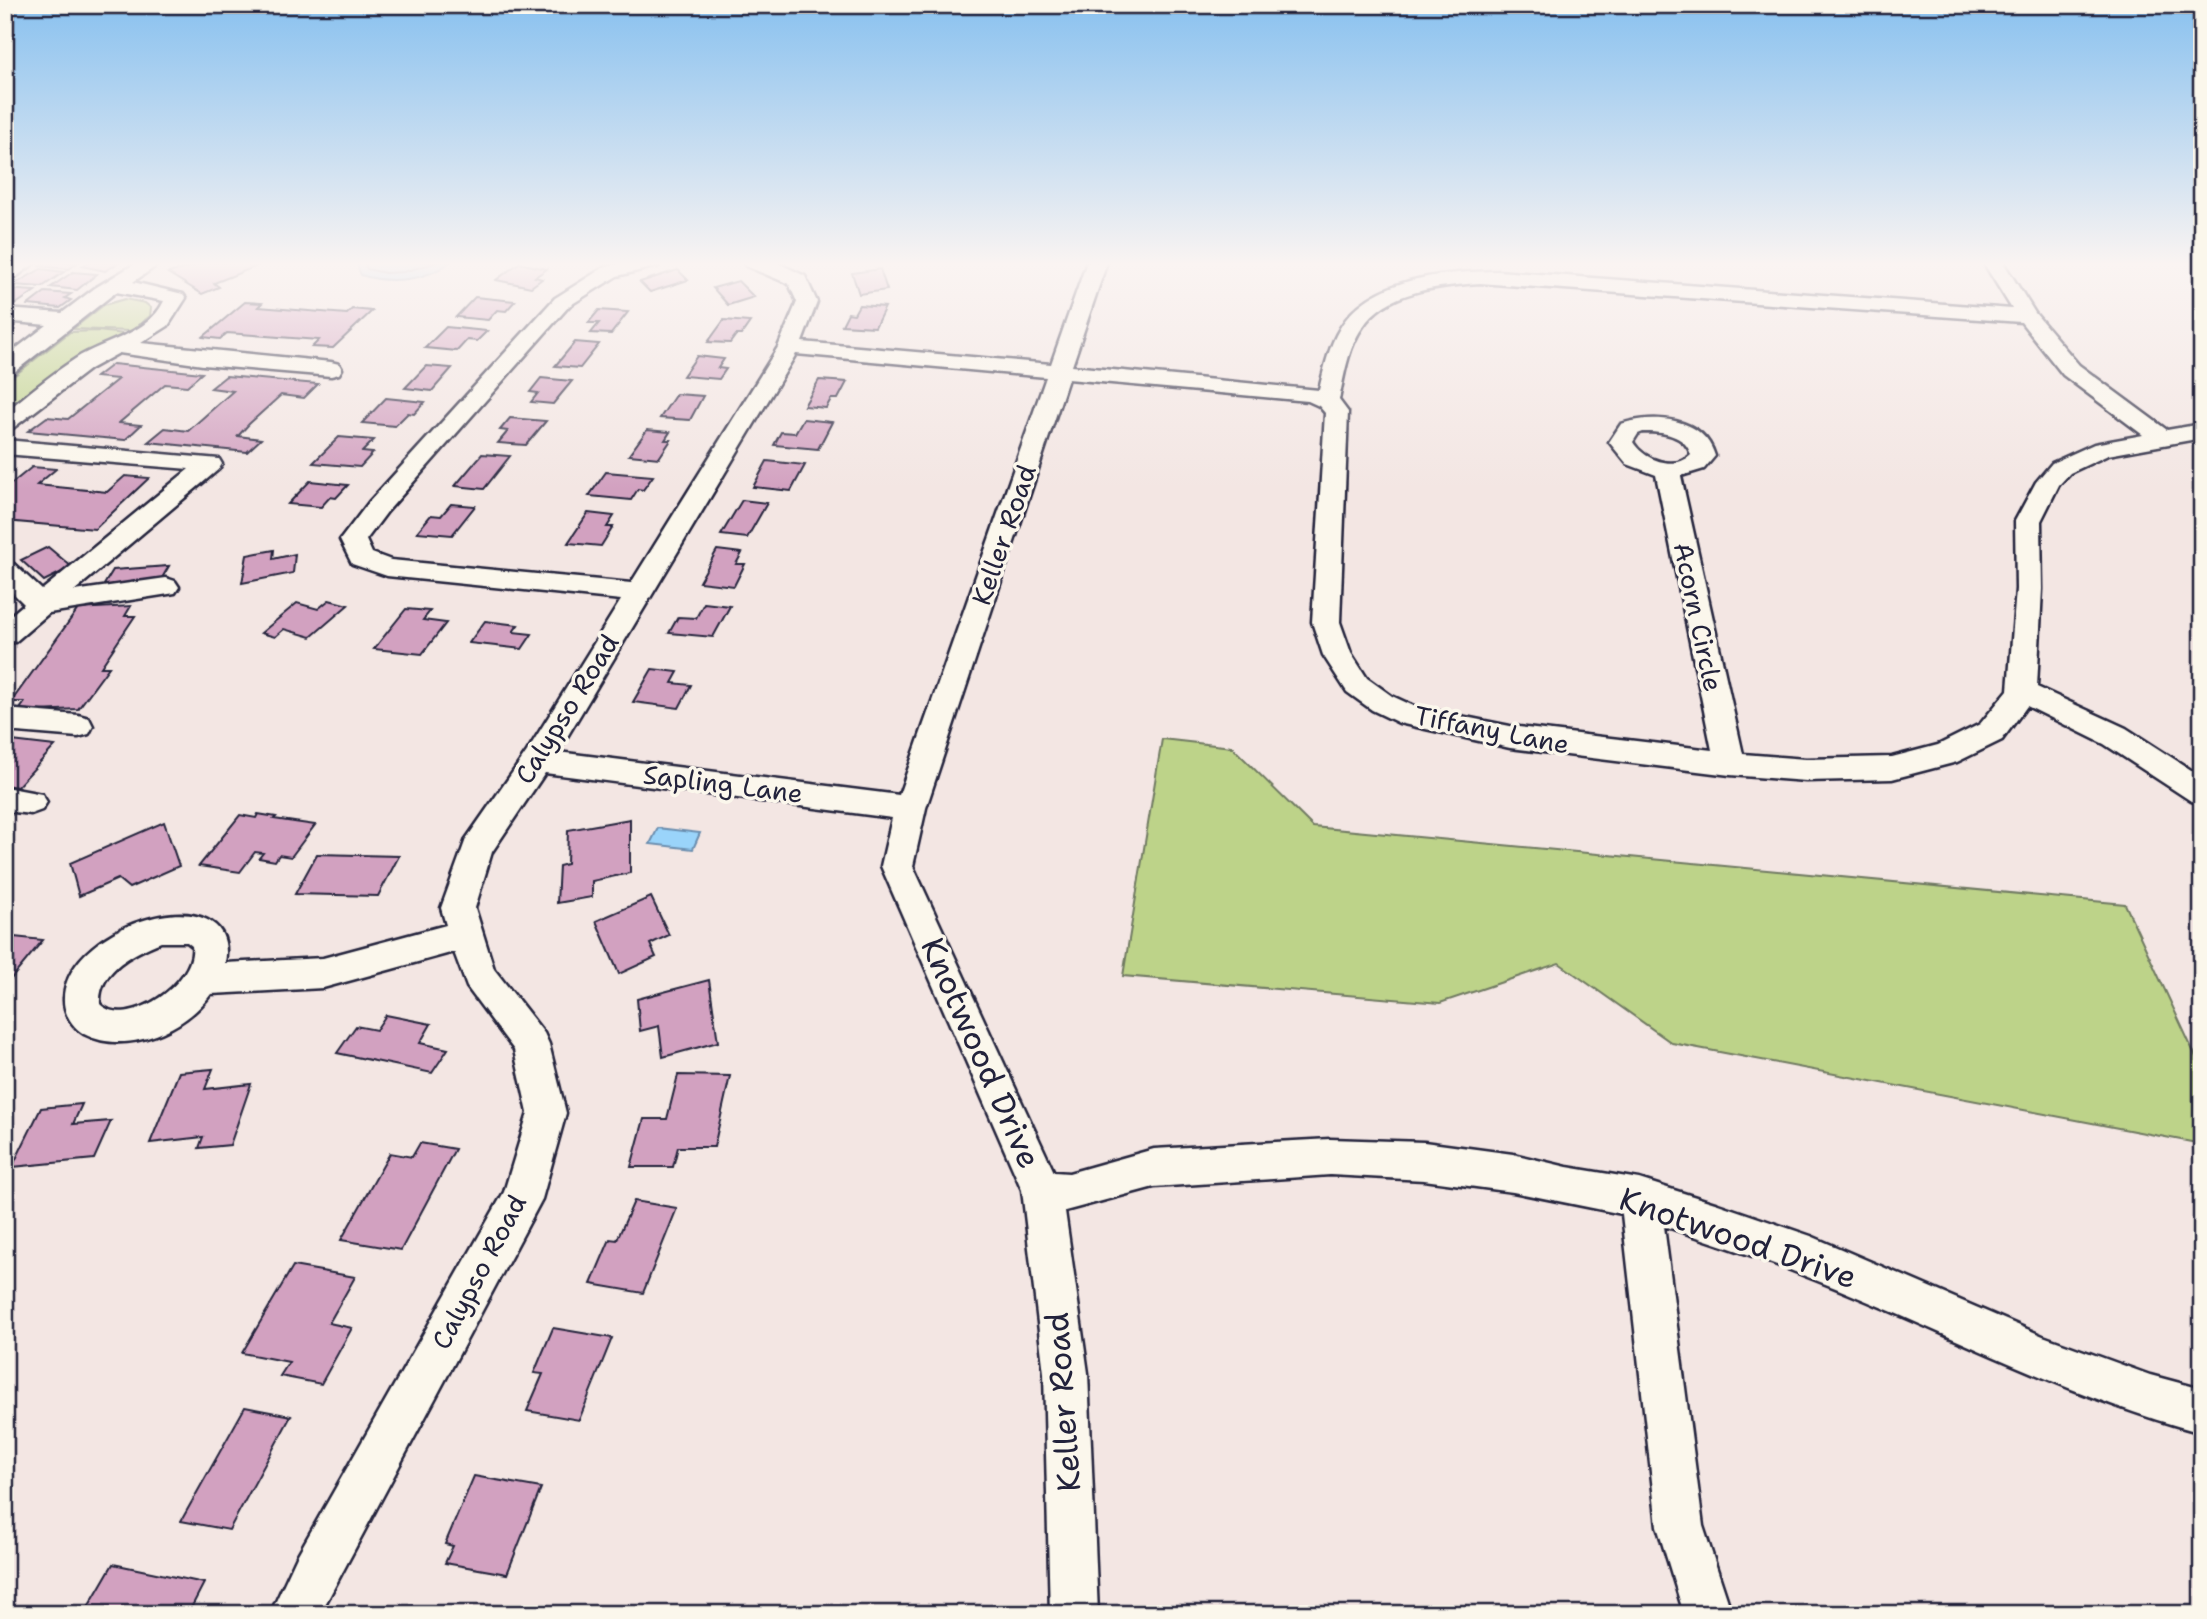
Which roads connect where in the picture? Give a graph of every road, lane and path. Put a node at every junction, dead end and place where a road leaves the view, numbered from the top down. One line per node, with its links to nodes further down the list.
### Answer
1 (44, 338): 10 (street)
2 (133, 338): 8 (street)
3 (530, 338): 21 (street)
4 (793, 338): 9 (street, Calypso Road)
5 (1072, 338): 12 (street, Keller Road)
6 (1348, 338): 13 (street)
7 (2045, 338): 16 (street)
8 (116, 346): 11 (street); 14 (street)
9 (789, 347): 12 (street); 21 (street, Calypso Road)
10 (5, 368)
11 (331, 369)
12 (1060, 372): 13 (street); 30 (street, Keller Road)
13 (1327, 401): 28 (street, Tiffany Lane)
14 (5, 423)
15 (2202, 432): 16 (street)
16 (2161, 437): 24 (street)
17 (5, 447): 22 (street)
18 (1667, 469): 28 (street, Acorn Circle)
19 (5, 570): 22 (street)
20 (166, 587): 22 (street)
21 (639, 593): 27 (street, Calypso Road)
22 (41, 605): 23 (street)
23 (5, 635)
24 (2022, 692): 28 (street, Tiffany Lane); 29 (street)
25 (5, 720): 26 (street)
26 (78, 726)
27 (537, 761): 30 (street, Sapling Lane); 31 (street, Calypso Road)
28 (1730, 764)
29 (2202, 793)
30 (910, 808): 33 (street, Knotwood Drive)
31 (467, 934): 32 (street); 36 (street, Calypso Road)
32 (203, 979)
33 (1042, 1190): 34 (street, Knotwood Drive); 37 (street, Keller Road)
34 (1639, 1198): 35 (street, Knotwood Drive); 38 (street)
35 (2202, 1410)
36 (294, 1614)
37 (1074, 1614)
38 (1708, 1614)

